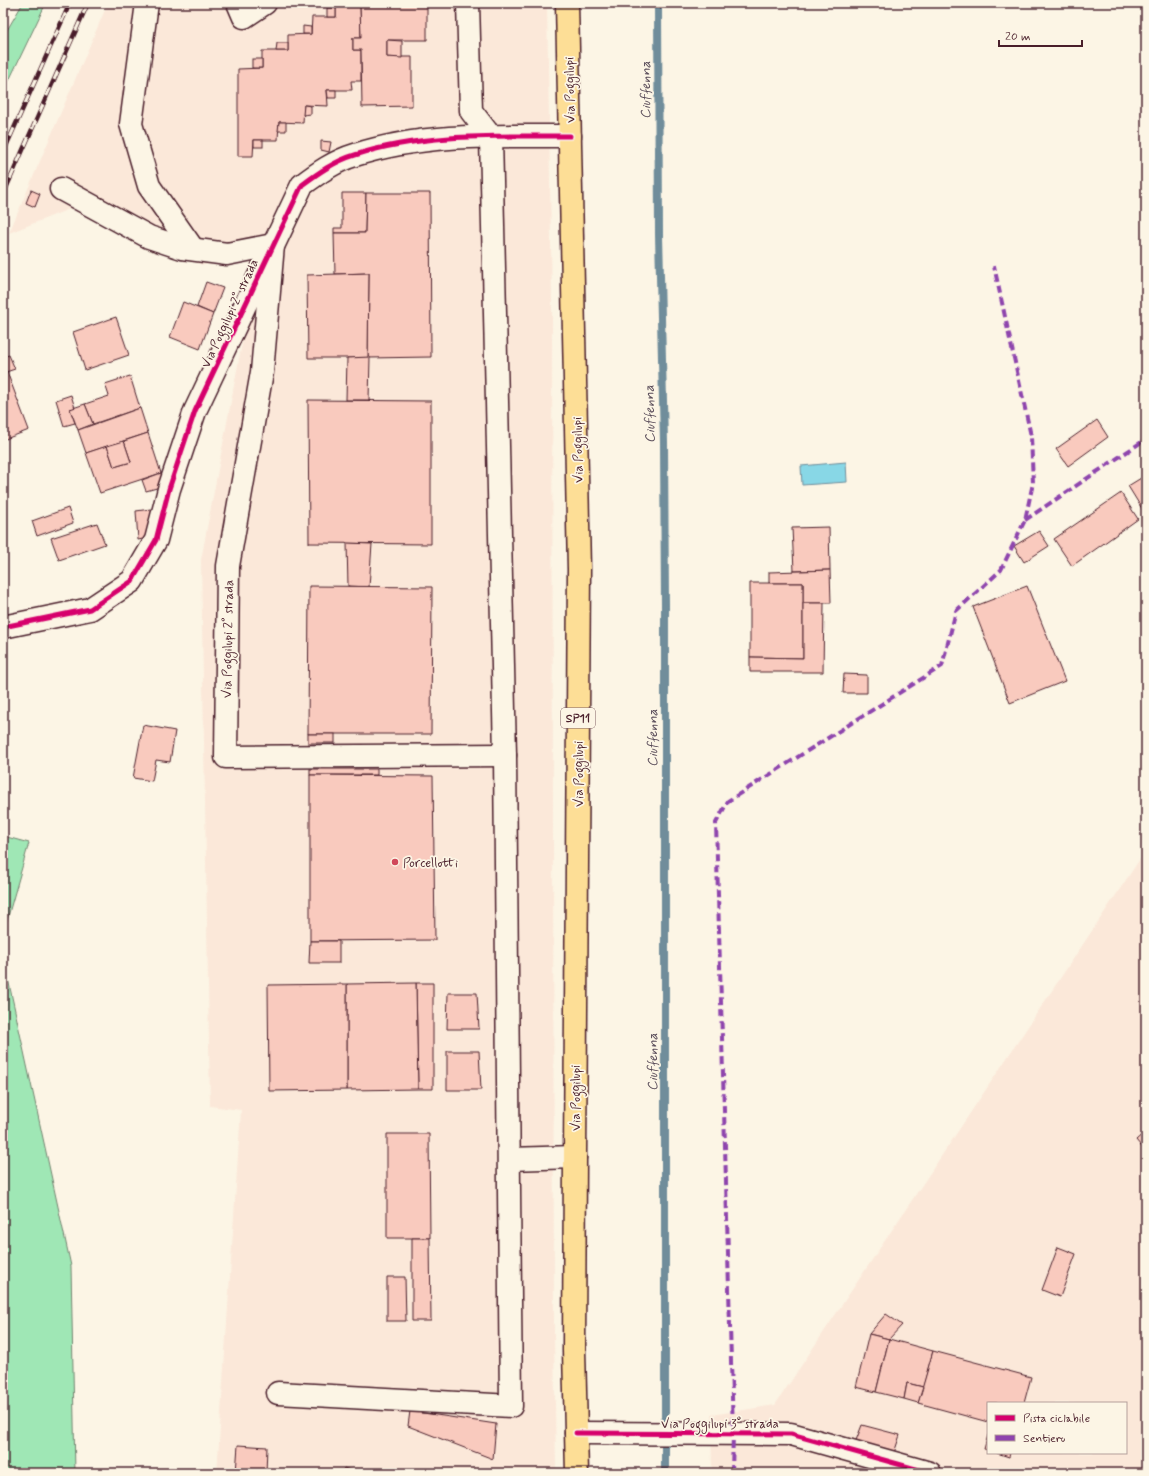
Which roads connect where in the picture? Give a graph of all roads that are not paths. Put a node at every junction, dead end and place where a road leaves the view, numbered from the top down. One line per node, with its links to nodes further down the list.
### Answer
1 (147, 3): 10 (street)
2 (238, 3): 3 (street)
3 (265, 3)
4 (468, 3): 6 (street)
5 (567, 3): 7 (main road, Via Poggilupi / SP11)
6 (491, 136): 7 (street, Via Poggilupi 2° strada); 9 (street, Via Poggilupi 2° strada); 12 (street)
7 (570, 136): 13 (main road, Via Poggilupi / SP11)
8 (61, 188): 10 (street)
9 (273, 245): 10 (street); 11 (street, Via Poggilupi 2° strada); 12 (street, Via Poggilupi 2° strada)
10 (193, 249)
11 (3, 627)
12 (505, 755): 14 (street)
13 (575, 1157): 14 (street); 16 (main road, Via Poggilupi / SP11)
14 (510, 1159): 15 (street)
15 (278, 1393)
16 (576, 1433): 17 (main road, Via Poggilupi / SP11); 18 (street, Via Poggilupi 3° strada)
17 (577, 1473)
18 (930, 1473)

